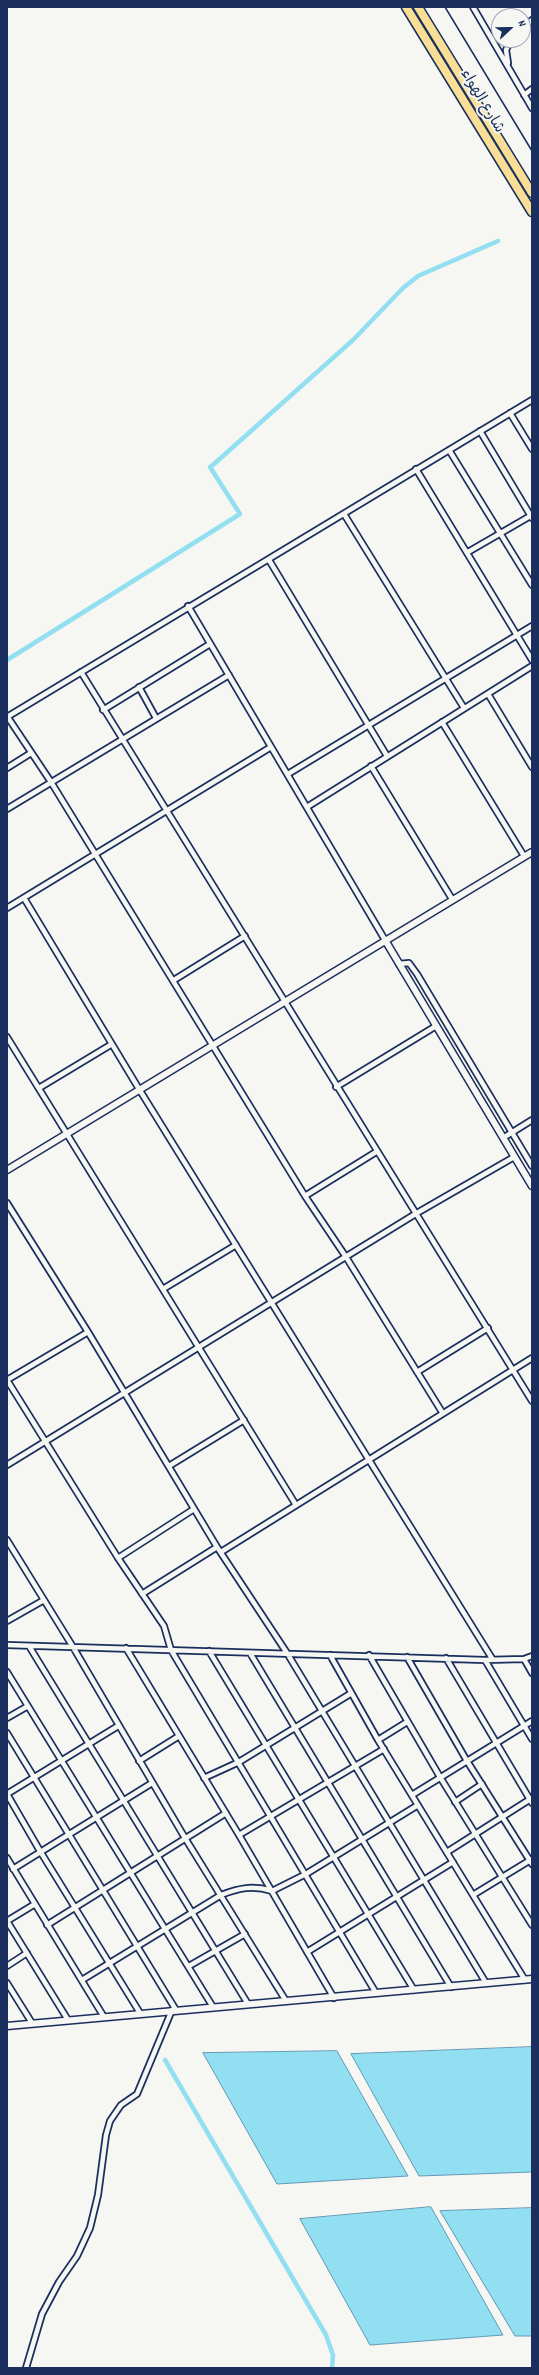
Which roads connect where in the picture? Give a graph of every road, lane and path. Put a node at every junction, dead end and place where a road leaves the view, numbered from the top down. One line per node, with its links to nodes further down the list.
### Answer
1 (406, 7): 10 (highway, شارع الهواء)
2 (418, 7): 9 (highway, شارع الهواء)
3 (473, 7): 5 (street)
4 (507, 48): 5 (street)
5 (509, 68): 7 (street)
6 (532, 89): 7 (street)
7 (524, 95): 8 (street)
8 (532, 108)
9 (532, 193)
10 (532, 212)
11 (532, 400): 12 (street)
12 (510, 413): 13 (street); 14 (street)
13 (480, 431): 15 (street); 18 (street)
14 (532, 449)
15 (449, 450): 16 (street); 19 (street)
16 (416, 469): 17 (street); 20 (street)
17 (344, 514): 21 (street); 31 (street)
18 (532, 516): 19 (street)
19 (500, 533): 20 (street); 22 (street)
20 (468, 552): 25 (street)
21 (269, 560): 23 (street); 39 (street)
22 (532, 585)
23 (188, 606): 26 (street); 29 (street)
24 (532, 626): 25 (street)
25 (517, 635): 27 (street); 31 (street)
26 (210, 644): 30 (street); 32 (street)
27 (532, 660)
28 (532, 666): 33 (street)
29 (80, 672): 35 (street); 36 (street)
30 (229, 675): 37 (street); 41 (street)
31 (446, 678): 34 (street); 39 (street)
32 (139, 687): 35 (street); 37 (street)
33 (488, 694): 34 (street); 45 (street)
34 (464, 708): 38 (street)
35 (103, 710): 40 (street)
36 (7, 716): 42 (street)
37 (156, 718): 40 (street)
38 (442, 722): 43 (street); 54 (street)
39 (368, 725): 43 (street); 47 (street)
40 (121, 739): 48 (street); 51 (street)
41 (271, 747): 47 (street); 51 (street)
42 (31, 753): 46 (street); 48 (street)
43 (387, 756): 44 (street)
44 (371, 766): 49 (street); 56 (street)
45 (532, 767)
46 (7, 768)
47 (288, 774): 49 (street)
48 (51, 782): 50 (street); 53 (street)
49 (307, 807): 59 (street)
50 (7, 809)
51 (168, 810): 53 (street); 58 (street)
52 (532, 852): 54 (street)
53 (96, 854): 55 (street); 61 (street)
54 (524, 856): 56 (street)
55 (24, 898): 57 (street); 65 (street)
56 (452, 899): 59 (street)
57 (7, 908)
58 (245, 936): 61 (street); 62 (street)
59 (384, 940): 60 (street); 62 (street)
60 (399, 964): 63 (street); 72 (street)
61 (174, 980): 66 (street)
62 (284, 1001): 66 (street); 67 (street)
63 (436, 1026): 67 (street); 73 (street)
64 (7, 1037): 68 (street)
65 (112, 1044): 68 (street); 69 (street)
66 (213, 1044): 69 (street); 79 (street)
67 (336, 1087): 74 (street)
68 (39, 1088): 71 (street)
69 (139, 1089): 71 (street); 82 (street)
70 (532, 1120): 72 (street)
71 (67, 1133): 77 (street); 84 (street)
72 (512, 1133): 73 (street); 76 (street)
73 (503, 1138): 75 (street)
74 (376, 1152): 79 (street); 81 (street)
75 (514, 1157): 78 (street); 81 (street)
76 (532, 1166)
77 (7, 1170)
78 (532, 1186)
79 (305, 1196): 83 (street)
80 (7, 1203): 87 (street)
81 (417, 1213): 83 (street); 86 (street)
82 (236, 1245): 84 (street); 85 (street)
83 (346, 1257): 85 (street); 91 (street)
84 (164, 1289): 88 (street)
85 (272, 1302): 88 (street); 98 (street)
86 (488, 1328): 90 (street); 91 (street)
87 (88, 1332): 92 (street); 93 (street)
88 (198, 1346): 93 (street); 96 (street)
89 (532, 1358): 90 (street)
90 (513, 1370): 94 (street); 95 (street)
91 (417, 1372): 95 (street)
92 (7, 1380): 97 (street)
93 (124, 1391): 97 (street); 100 (street)
94 (532, 1401)
95 (442, 1412): 98 (street)
96 (244, 1420): 100 (street); 101 (street)
97 (46, 1442): 99 (street); 106 (street)
98 (368, 1460): 101 (street); 125 (street)
99 (7, 1465)
100 (169, 1466): 102 (street)
101 (296, 1505): 105 (street)
102 (194, 1509): 104 (street); 106 (street)
103 (7, 1540): 108 (street)
104 (217, 1547): 105 (street); 107 (street)
105 (221, 1552): 117 (street)
106 (118, 1558): 107 (street)
107 (142, 1594): 114 (street)
108 (44, 1600): 109 (street); 112 (street)
109 (7, 1621)
110 (7, 1645): 111 (street)
111 (29, 1646): 112 (street); 141 (street)
112 (73, 1646): 113 (street); 134 (street)
113 (126, 1648): 114 (street); 138 (street)
114 (171, 1650): 115 (street); 148 (street)
115 (209, 1651): 116 (street); 143 (street)
116 (250, 1653): 117 (street); 136 (street)
117 (287, 1653): 118 (street); 130 (street)
118 (330, 1655): 119 (street); 128 (street)
119 (369, 1655): 121 (street); 133 (street)
120 (532, 1656): 123 (street)
121 (407, 1657): 122 (street); 146 (street)
122 (446, 1658): 124 (street); 142 (street)
123 (524, 1659): 125 (street); 127 (street)
124 (485, 1660): 125 (street); 135 (street)
125 (493, 1660)
126 (7, 1672): 129 (street)
127 (532, 1672)
128 (350, 1694): 130 (street); 140 (street)
129 (28, 1706): 131 (street); 145 (street)
130 (321, 1711): 136 (street); 149 (street)
131 (7, 1718)
132 (532, 1721): 135 (street)
133 (407, 1722): 140 (street); 151 (street)
134 (118, 1726): 141 (street); 147 (street)
135 (524, 1726): 139 (street); 142 (street)
136 (294, 1727): 143 (street); 153 (street)
137 (7, 1733): 150 (street)
138 (179, 1736): 147 (street); 152 (street)
139 (532, 1739)
140 (378, 1740): 144 (street)
141 (89, 1743): 145 (street); 157 (street)
142 (496, 1743): 146 (street); 159 (street)
143 (266, 1745): 148 (street); 158 (street)
144 (384, 1749): 149 (street); 156 (street)
145 (62, 1759): 150 (street); 165 (street)
146 (467, 1760): 151 (street); 155 (street)
147 (139, 1762): 154 (street)
148 (239, 1762): 152 (street); 163 (street)
149 (355, 1766): 153 (street); 166 (street)
150 (35, 1777): 167 (street); 172 (street)
151 (440, 1777): 156 (street); 160 (street)
152 (204, 1778): 162 (street)
153 (328, 1782): 158 (street); 171 (street)
154 (152, 1783): 157 (street); 170 (street)
155 (482, 1784): 160 (street); 164 (street)
156 (412, 1795): 161 (street)
157 (124, 1800): 165 (street); 174 (street)
158 (299, 1800): 163 (street); 176 (street)
159 (531, 1800): 164 (street)
160 (455, 1802): 169 (street)
161 (418, 1805): 166 (street); 173 (street)
162 (226, 1813): 168 (street); 170 (street)
163 (271, 1817): 168 (street); 181 (street)
164 (503, 1817): 169 (street); 177 (street)
165 (95, 1818): 167 (street); 180 (street)
166 (388, 1823): 171 (street); 183 (street)
167 (67, 1833): 172 (street); 184 (street)
168 (239, 1834): 185 (street)
169 (475, 1834): 173 (street); 182 (street)
170 (185, 1838): 174 (street); 186 (street)
171 (362, 1840): 176 (street); 188 (street)
172 (40, 1851): 179 (street); 190 (street)
173 (447, 1852): 178 (street)
174 (159, 1856): 180 (street); 191 (street)
175 (7, 1858): 179 (street)
176 (333, 1858): 181 (street); 192 (street)
177 (531, 1861): 182 (street)
178 (453, 1862): 183 (street); 187 (street)
179 (13, 1869): 189 (street)
180 (130, 1874): 184 (street); 196 (street)
181 (306, 1874): 185 (street); 197 (street)
182 (503, 1877): 187 (street); 195 (street)
183 (422, 1880): 188 (street); 210 (street)
184 (102, 1890): 190 (street); 199 (street)
185 (272, 1891): 186 (street); 201 (street)
186 (221, 1895): 191 (street); 198 (street)
187 (473, 1895): 208 (street)
188 (395, 1897): 192 (street); 211 (street)
189 (35, 1904): 193 (street); 194 (street)
190 (75, 1907): 194 (street); 203 (street)
191 (192, 1910): 196 (street); 200 (street)
192 (367, 1913): 197 (street); 212 (street)
193 (7, 1921): 202 (street)
194 (47, 1925): 207 (street)
195 (532, 1925)
196 (165, 1928): 199 (street); 205 (street)
197 (341, 1931): 201 (street); 213 (street)
198 (245, 1934): 200 (street); 215 (street)
199 (136, 1945): 203 (street); 218 (street)
200 (216, 1951): 205 (street); 216 (street)
201 (307, 1952): 214 (street)
202 (27, 1953): 204 (street); 221 (street)
203 (110, 1962): 207 (street); 219 (street)
204 (7, 1966)
205 (189, 1966): 217 (street)
206 (532, 1979): 208 (street)
207 (82, 1980): 220 (street)
208 (525, 1980): 210 (street)
209 (7, 1983): 222 (street)
210 (486, 1983): 211 (street)
211 (451, 1987): 212 (street)
212 (414, 1990): 213 (street)
213 (376, 1994): 214 (street)
214 (334, 1998): 215 (street)
215 (286, 2001): 216 (street)
216 (248, 2004): 217 (street)
217 (213, 2007): 218 (street)
218 (174, 2010): 219 (street); 224 (street)
219 (140, 2013): 220 (street)
220 (104, 2017): 221 (street)
221 (68, 2020): 222 (street)
222 (32, 2023): 223 (street)
223 (7, 2026)
224 (26, 2368)

